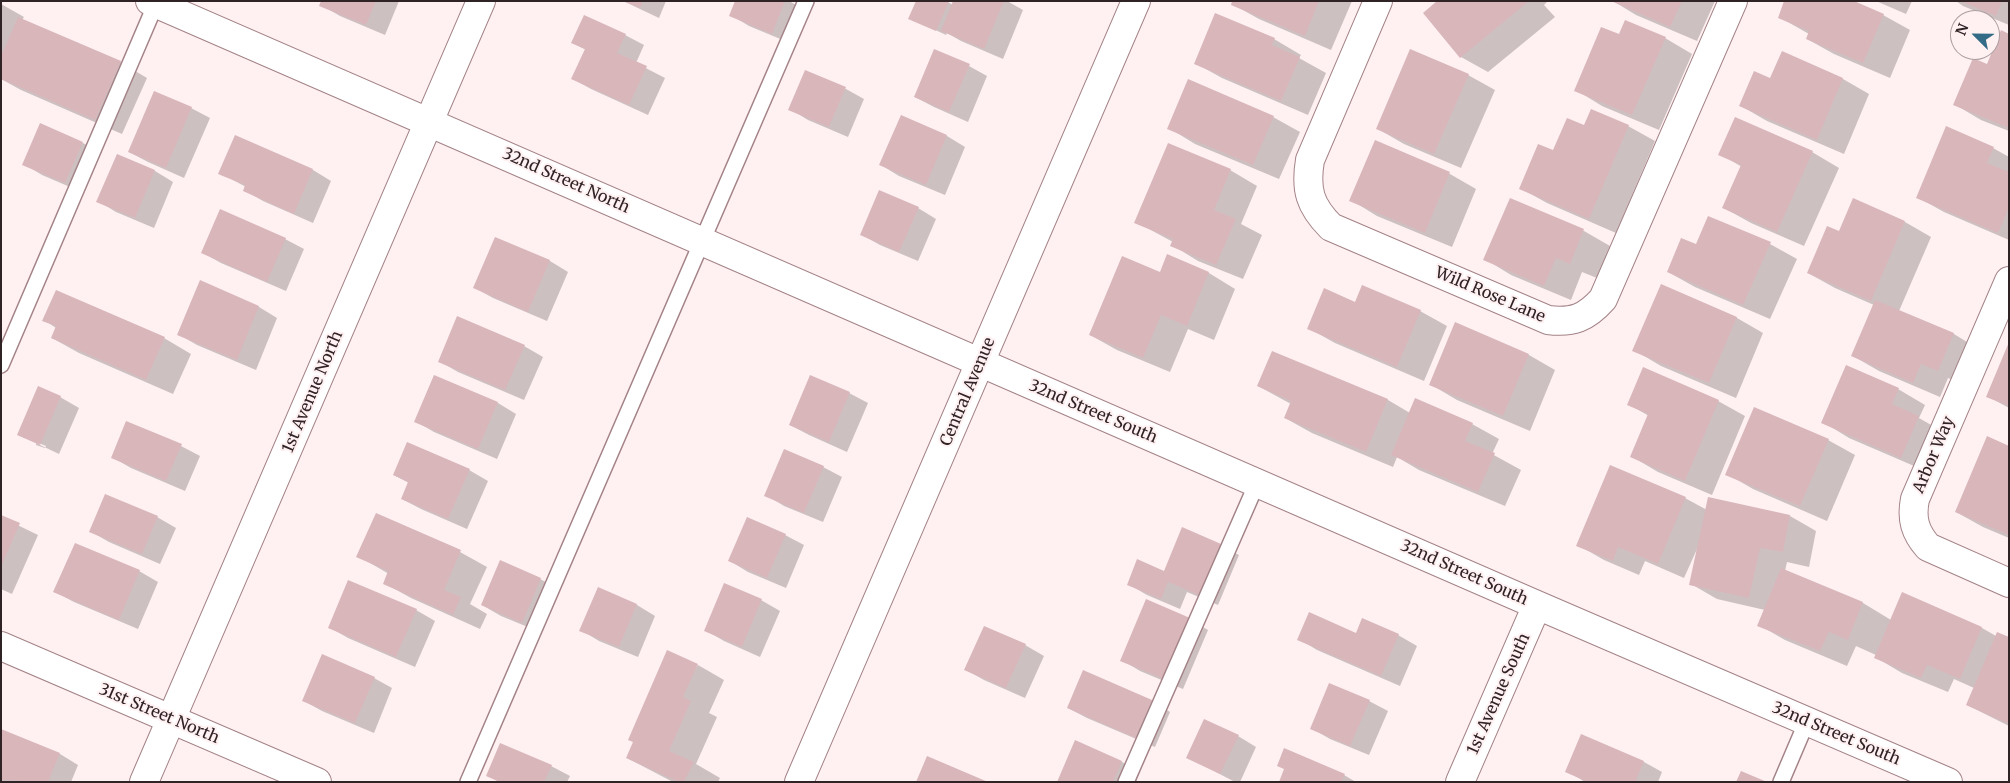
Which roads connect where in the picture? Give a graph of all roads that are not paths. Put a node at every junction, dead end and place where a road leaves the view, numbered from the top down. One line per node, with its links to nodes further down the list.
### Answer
1 (481, 1): 7 (street, 1st Avenue North)
2 (806, 1): 8 (lane)
3 (1136, 1): 10 (street, Central Avenue)
4 (1378, 1): 5 (street, Wild Rose Lane)
5 (1733, 1)
6 (155, 2): 7 (street, 32nd Street North); 11 (lane)
7 (430, 122): 8 (street, 32nd Street North); 16 (street, 1st Avenue North)
8 (703, 241): 10 (street, 32nd Street North); 20 (lane)
9 (2009, 282): 13 (street, Arbor Way)
10 (981, 363): 12 (street, 32nd Street South); 21 (street, Central Avenue)
11 (1, 365)
12 (1257, 483): 14 (street, 32nd Street South); 22 (lane)
13 (2009, 583)
14 (1538, 605): 17 (street, 32nd Street South); 23 (street, 1st Avenue South)
15 (1, 646): 16 (street, 31st Street North)
16 (171, 719): 18 (street, 1st Avenue North); 19 (street, 31st Street North)
17 (1807, 721): 24 (lane); 25 (street, 32nd Street South)
18 (144, 782)
19 (317, 782)
20 (468, 782)
21 (799, 782)
22 (1126, 782)
23 (1460, 782)
24 (1781, 782)
25 (1948, 782)

